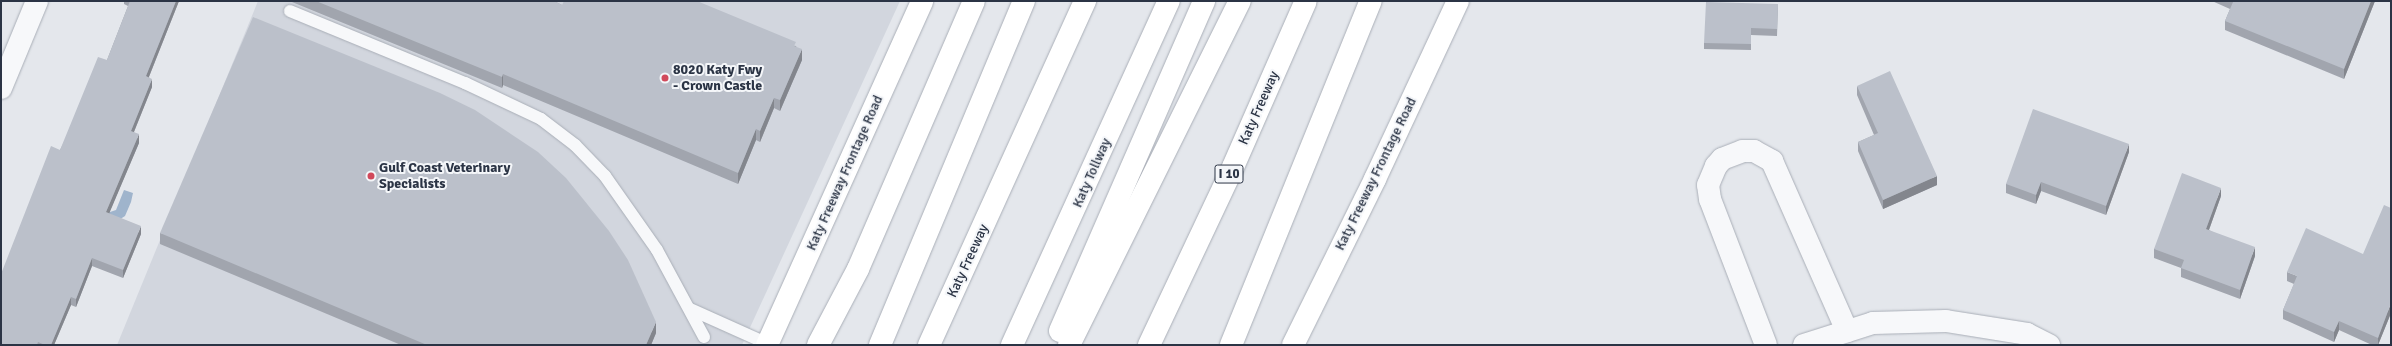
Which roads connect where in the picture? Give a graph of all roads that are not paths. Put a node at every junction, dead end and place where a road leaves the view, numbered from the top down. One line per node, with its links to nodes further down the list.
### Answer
1 (37, 1): 13 (street)
2 (922, 1): 17 (main road, Katy Freeway Frontage Road)
3 (974, 1): 18 (main road)
4 (1024, 1): 19 (main road)
5 (1085, 1): 20 (main road, Katy Freeway)
6 (1169, 1): 21 (main road, Katy Tollway)
7 (1204, 1): 22 (main road)
8 (1240, 1): 23 (main road)
9 (1306, 1): 24 (main road, Katy Freeway / I 10)
10 (1371, 1): 25 (main road)
11 (1458, 1): 26 (main road, Katy Freeway Frontage Road)
12 (290, 11): 14 (lane)
13 (1, 88)
14 (690, 309): 16 (lane); 17 (lane)
15 (1847, 331): 27 (street); 28 (street); 29 (street)
16 (704, 337)
17 (768, 344)
18 (818, 345)
19 (880, 345)
20 (929, 345)
21 (1012, 345)
22 (1054, 345)
23 (1069, 345)
24 (1149, 345)
25 (1231, 345)
26 (1293, 345)
27 (1766, 345)
28 (1804, 345)
29 (2049, 345)

